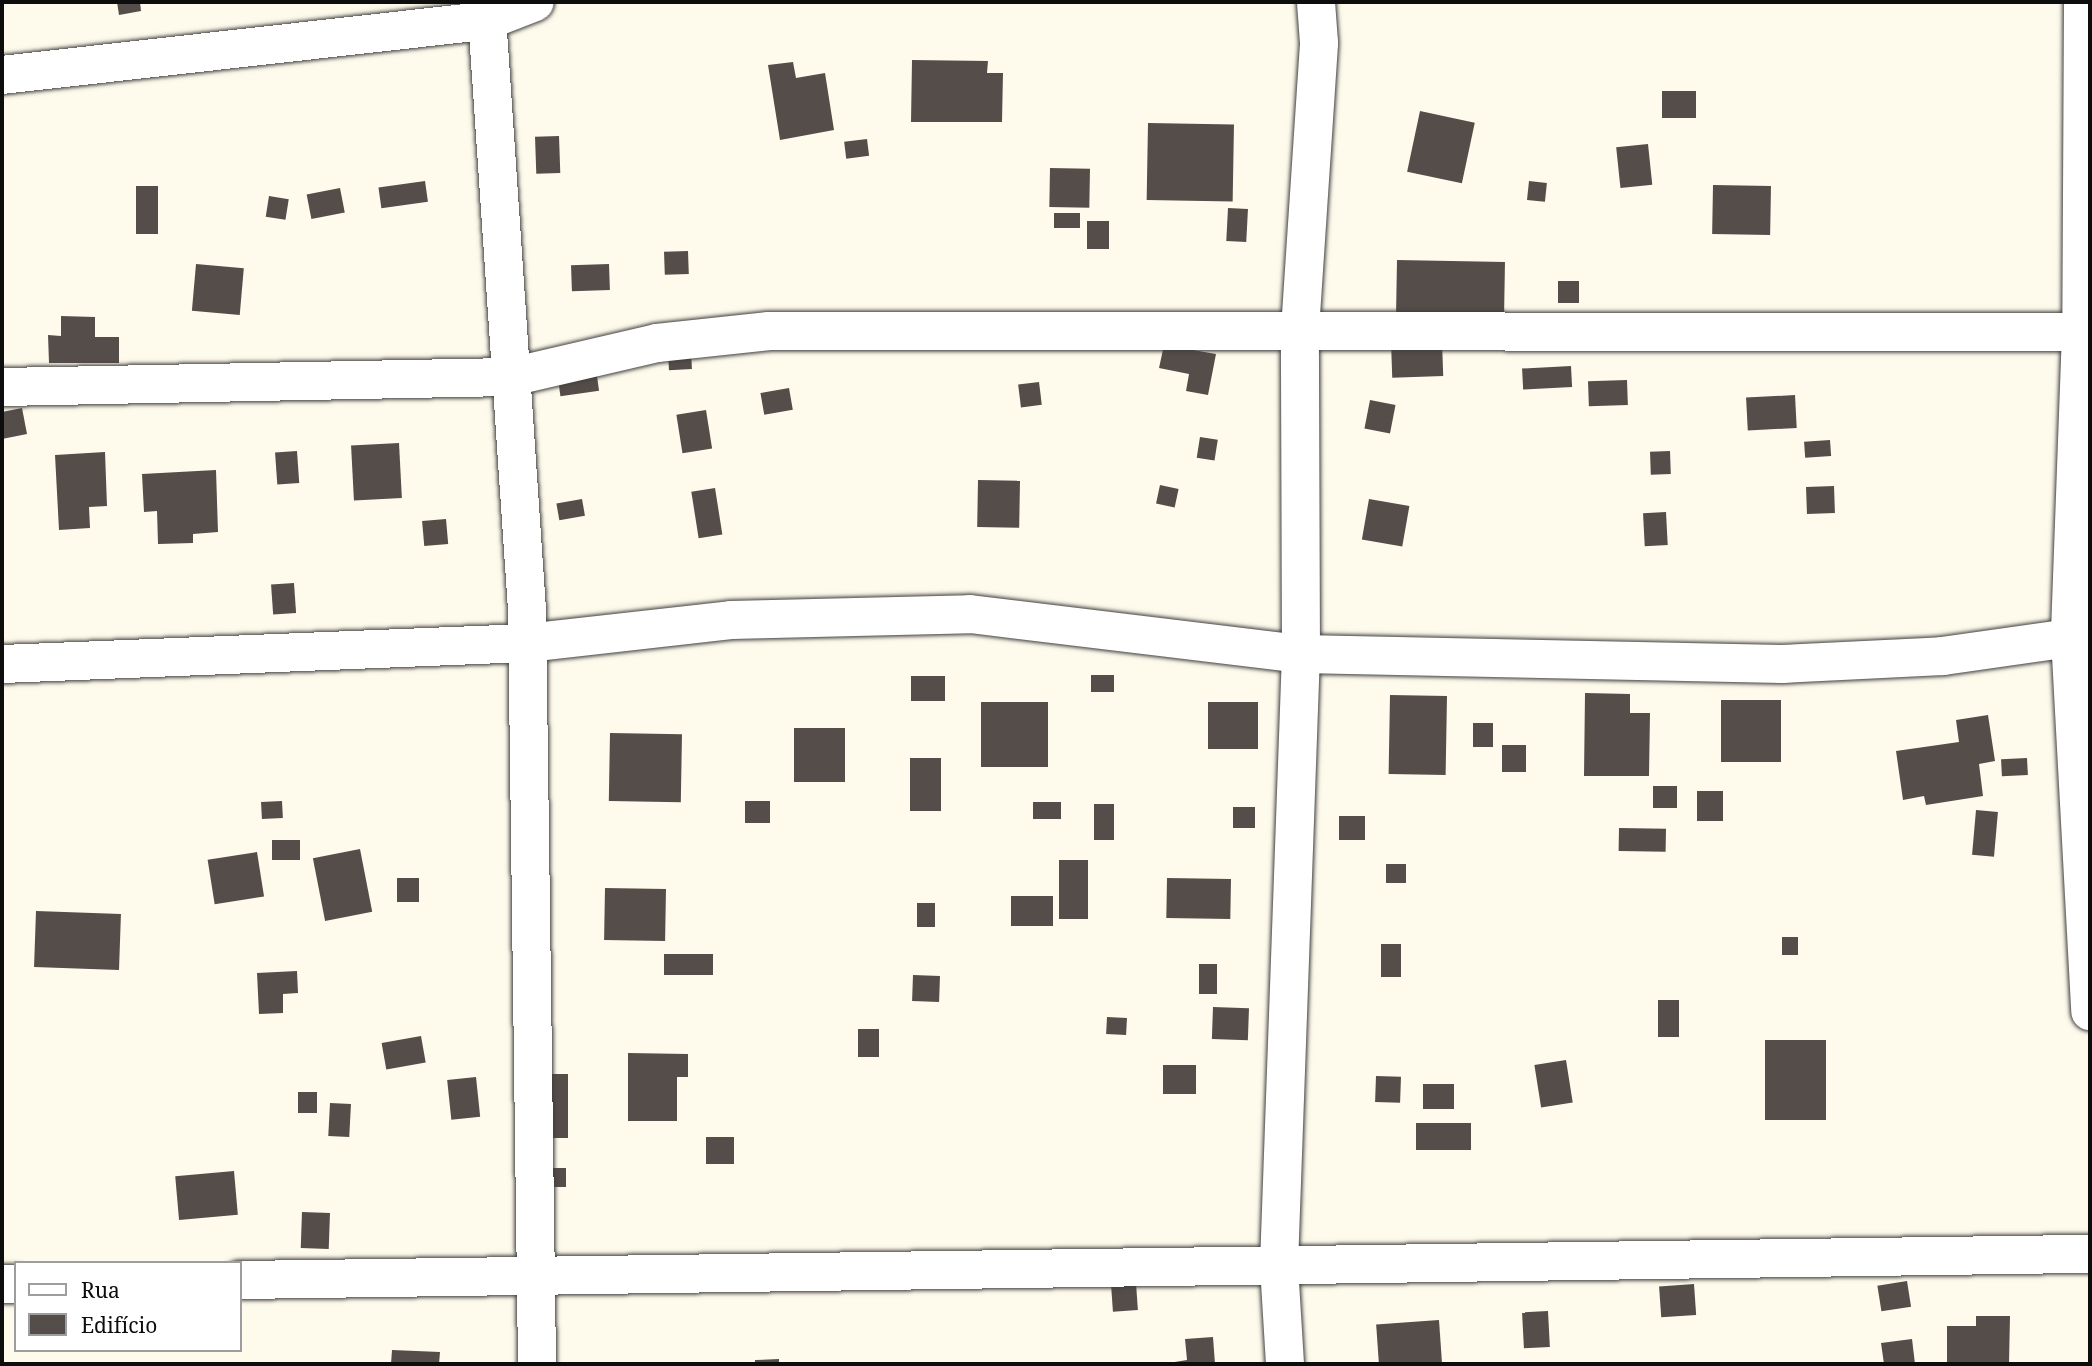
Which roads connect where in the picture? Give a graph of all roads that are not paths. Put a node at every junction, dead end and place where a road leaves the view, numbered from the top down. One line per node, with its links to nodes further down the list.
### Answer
1 (535, 2): 4 (street)
2 (1317, 2): 6 (street)
3 (2083, 2): 7 (street)
4 (487, 11): 5 (street); 8 (street)
5 (2, 75)
6 (1300, 330): 7 (street); 8 (street); 12 (street)
7 (2085, 332): 10 (street)
8 (511, 377): 9 (street); 11 (street)
9 (2, 387)
10 (2080, 636): 12 (street); 14 (street)
11 (527, 643): 12 (street); 13 (street); 17 (street)
12 (1301, 654): 16 (street)
13 (2, 664)
14 (2090, 1011)
15 (2090, 1254): 16 (street)
16 (1279, 1265): 17 (street); 20 (street)
17 (537, 1274): 18 (street); 19 (street)
18 (242, 1280)
19 (537, 1364)
20 (1285, 1364)

